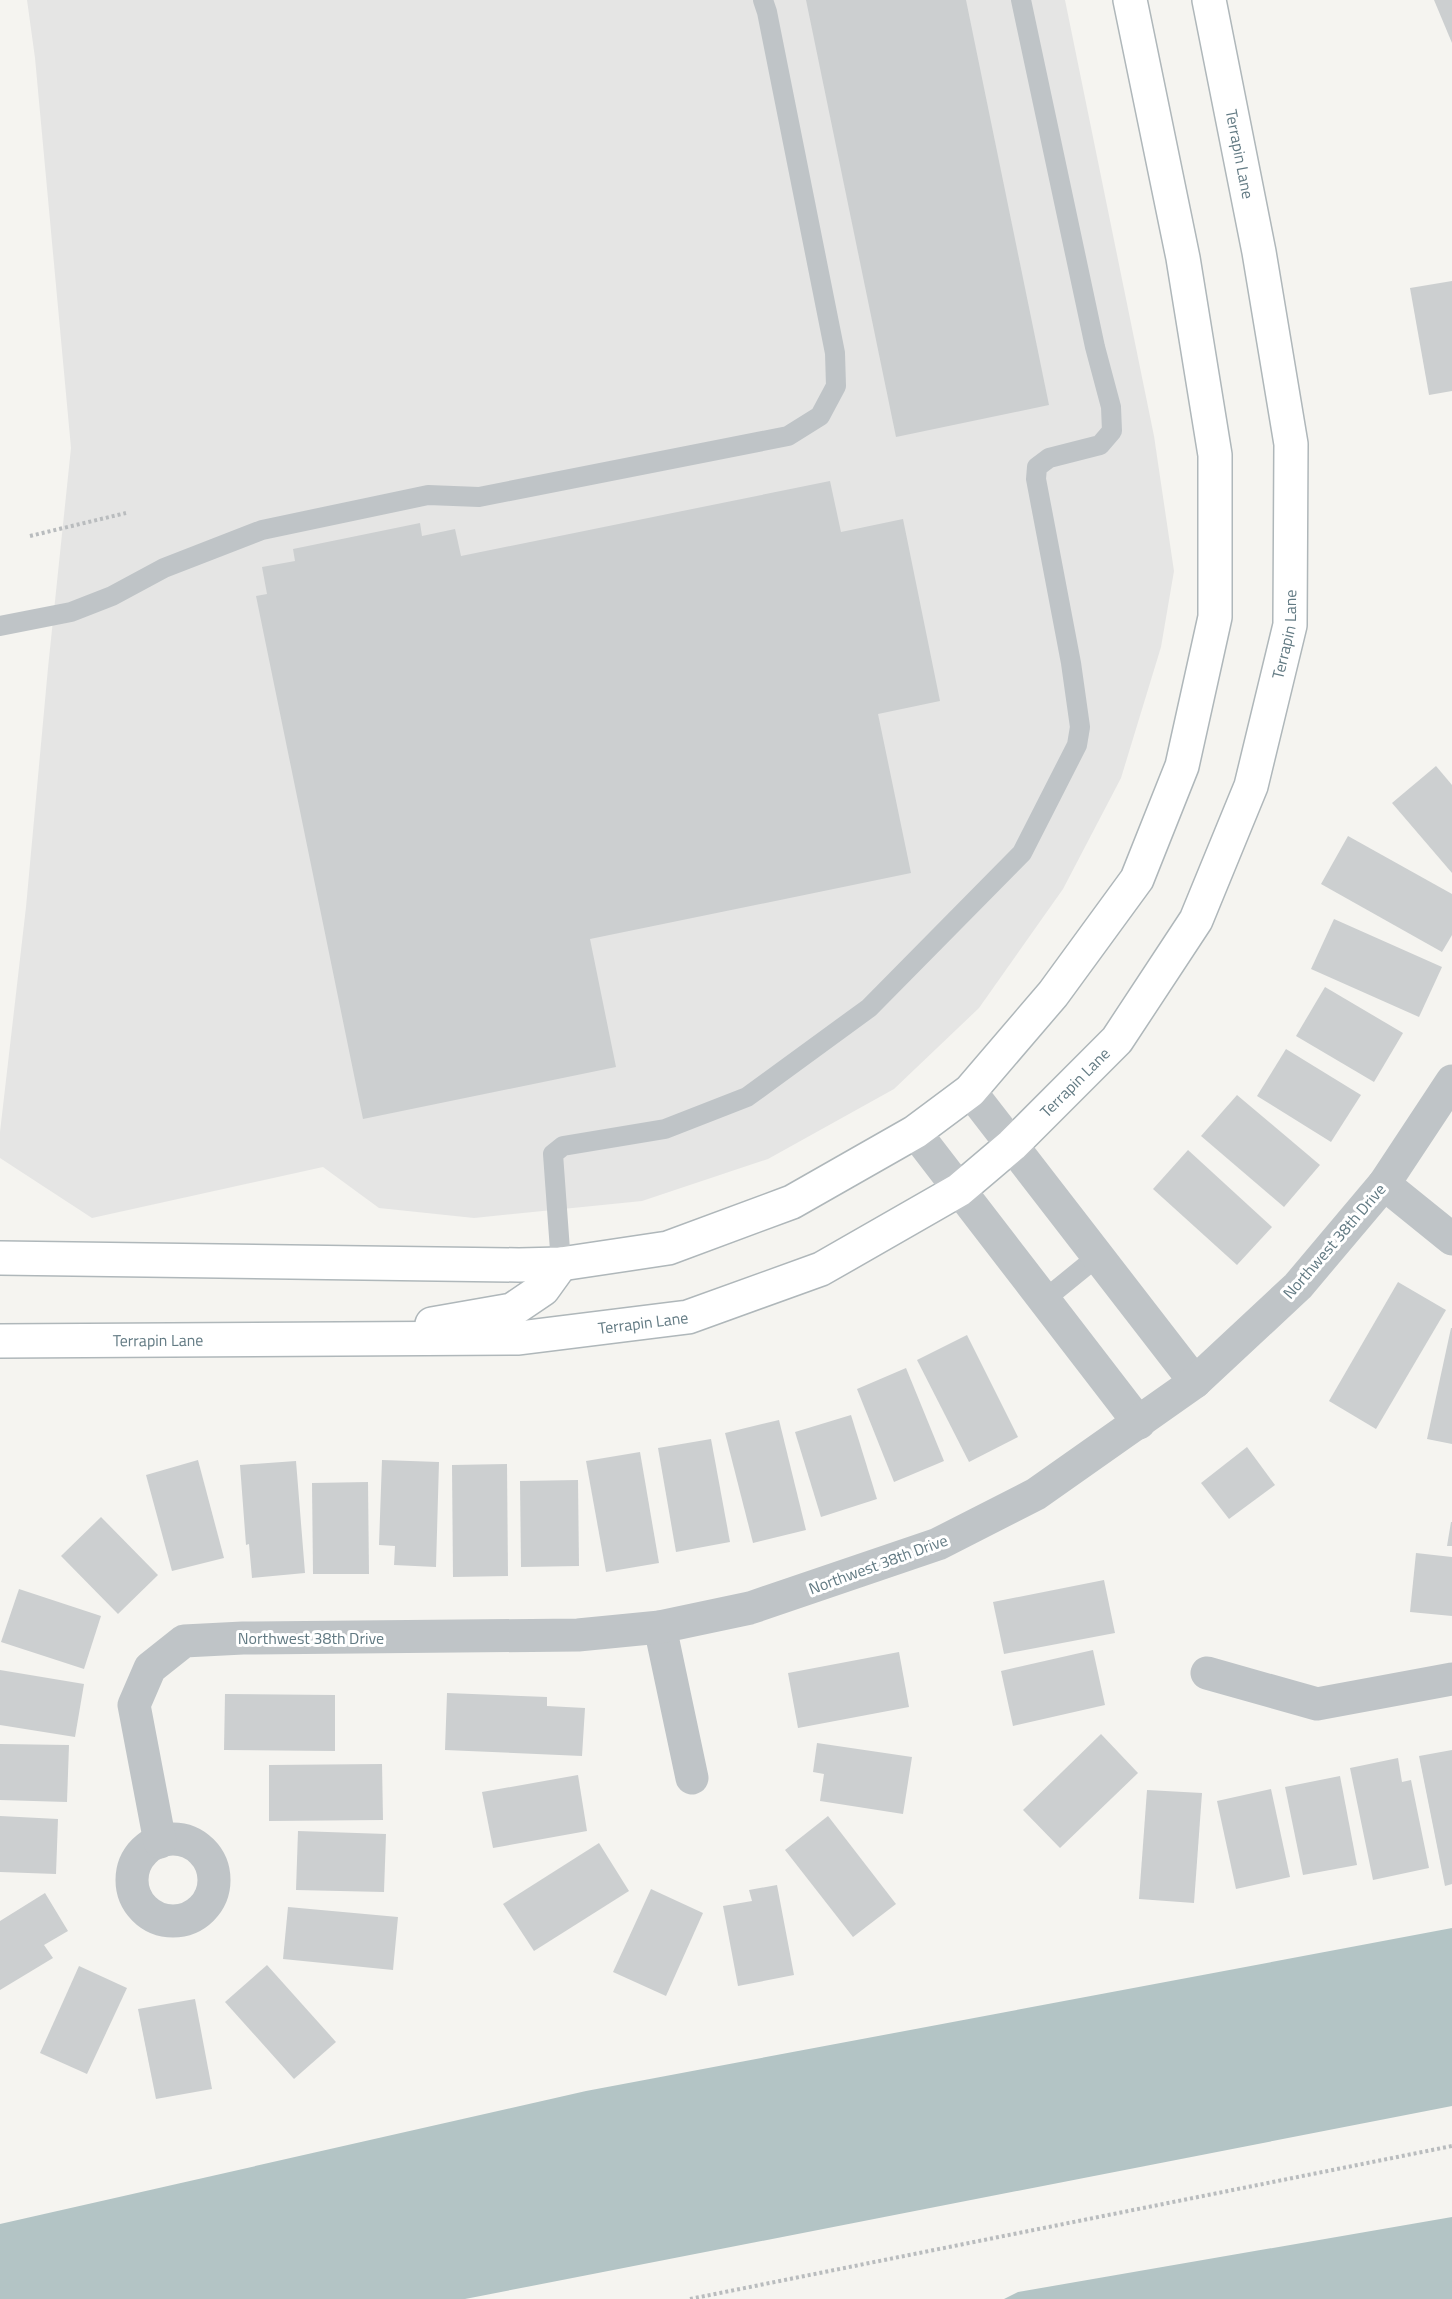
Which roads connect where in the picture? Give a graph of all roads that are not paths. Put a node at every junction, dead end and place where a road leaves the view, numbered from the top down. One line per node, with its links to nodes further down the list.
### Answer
1 (763, 0): 5 (lane)
2 (1021, 0): 15 (lane)
3 (1130, 0): 7 (street)
4 (1209, 0): 9 (street, Terrapin Lane)
5 (0, 626)
6 (1452, 1082): 10 (street, Northwest 38th Drive)
7 (970, 1091): 8 (street); 9 (street)
8 (915, 1132): 11 (street); 15 (street)
9 (1012, 1145): 11 (street, Terrapin Lane); 13 (street)
10 (1384, 1184): 12 (street); 19 (street, Northwest 38th Drive)
11 (959, 1190): 16 (street); 17 (street, Terrapin Lane)
12 (1452, 1239)
13 (1098, 1256): 16 (lane); 19 (street)
14 (0, 1258): 15 (street)
15 (561, 1264): 17 (street)
16 (1044, 1300): 20 (street)
17 (345, 1340): 18 (street, Terrapin Lane)
18 (0, 1341)
19 (1195, 1382): 20 (street, Northwest 38th Drive)
20 (1139, 1423): 21 (street, Northwest 38th Drive)
21 (660, 1627): 24 (street); 25 (street, Northwest 38th Drive)
22 (1207, 1673): 23 (street)
23 (1452, 1679)
24 (692, 1778)
25 (160, 1842)

